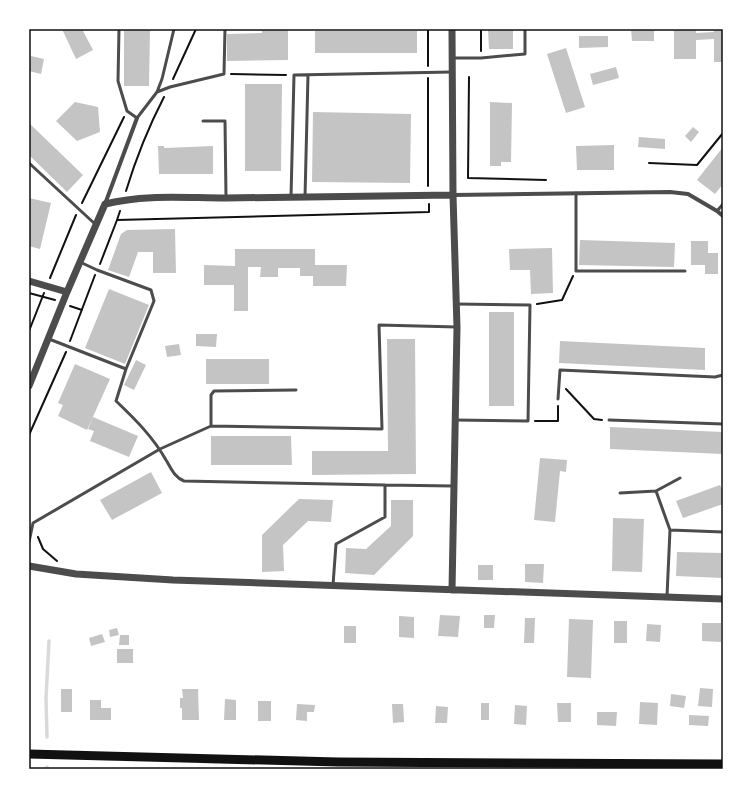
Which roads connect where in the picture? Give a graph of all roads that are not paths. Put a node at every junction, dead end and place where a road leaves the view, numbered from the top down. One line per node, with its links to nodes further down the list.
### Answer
1 (119, 29): 10 (lane)
2 (174, 29): 9 (lane)
3 (225, 29): 9 (lane)
4 (452, 29): 6 (street)
5 (525, 29): 6 (lane)
6 (452, 58): 7 (street)
7 (453, 72): 8 (lane); 14 (street)
8 (308, 75): 15 (lane); 16 (lane)
9 (157, 92): 10 (lane)
10 (137, 118): 18 (street)
11 (203, 121): 17 (lane)
12 (29, 163): 22 (lane)
13 (576, 193): 14 (street); 20 (street); 24 (lane)
14 (453, 195): 16 (street); 27 (street)
15 (291, 197): 16 (street); 17 (street)
16 (305, 197)
17 (226, 198): 18 (street)
18 (105, 204): 22 (street)
19 (723, 204): 20 (lane)
20 (717, 211): 21 (street)
21 (723, 216)
22 (96, 224): 23 (street)
23 (80, 262): 26 (street); 30 (lane)
24 (685, 271)
25 (29, 281): 26 (street)
26 (67, 292): 29 (street)
27 (456, 304): 28 (street); 35 (lane)
28 (456, 327): 35 (street); 38 (lane)
29 (49, 338): 30 (lane); 32 (street)
30 (126, 369): 39 (lane)
31 (723, 375): 34 (lane)
32 (29, 386)
33 (296, 390): 38 (lane)
34 (558, 399)
35 (455, 420): 42 (street)
36 (609, 420): 37 (lane)
37 (723, 424)
38 (211, 426): 39 (lane)
39 (160, 449): 41 (lane); 47 (lane)
40 (680, 478): 43 (lane)
41 (385, 485): 42 (lane); 49 (lane)
42 (454, 486): 50 (street)
43 (656, 491): 44 (lane); 45 (lane)
44 (620, 493)
45 (670, 530): 46 (lane); 51 (lane)
46 (723, 532)
47 (29, 542)
48 (29, 566): 49 (street)
49 (333, 586): 50 (street)
50 (452, 590): 51 (street)
51 (667, 596): 52 (street)
52 (723, 599)
53 (29, 754): 54 (main road)
54 (723, 764)

